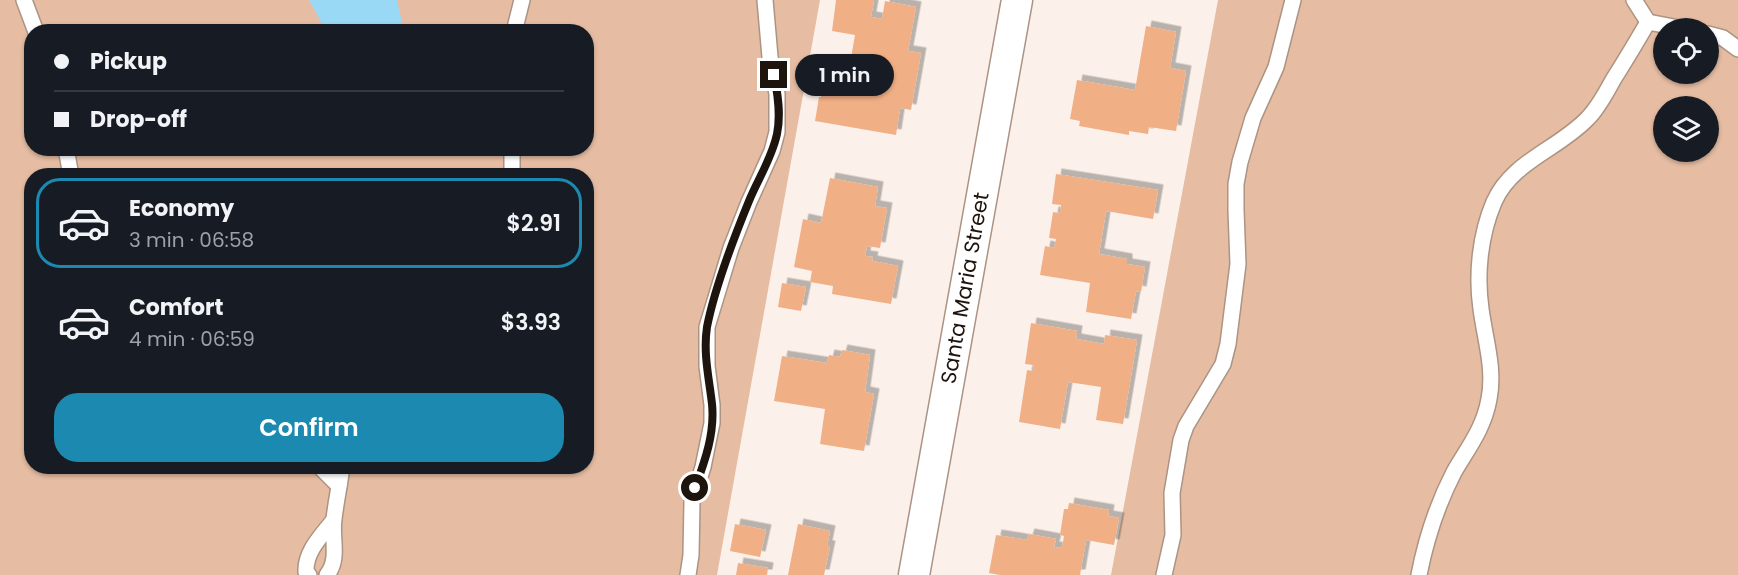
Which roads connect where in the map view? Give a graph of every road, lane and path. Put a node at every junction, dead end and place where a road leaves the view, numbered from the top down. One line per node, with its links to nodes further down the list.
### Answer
1 (24, 0): 9 (lane)
2 (522, 0): 10 (lane)
3 (765, 0): 19 (lane)
4 (1017, 0): 20 (street, Santa Maria Street)
5 (1293, 0): 21 (lane)
6 (1634, 0): 7 (lane)
7 (1648, 22): 8 (lane); 22 (lane)
8 (1653, 23)
9 (33, 24)
10 (516, 24)
11 (1719, 37): 12 (lane)
12 (1738, 49)
13 (327, 474): 15 (lane)
14 (341, 474): 15 (lane)
15 (339, 486): 16 (lane)
16 (333, 521): 17 (lane); 18 (lane)
17 (309, 575)
18 (327, 575)
19 (688, 575)
20 (914, 575)
21 (1164, 575)
22 (1419, 575)

